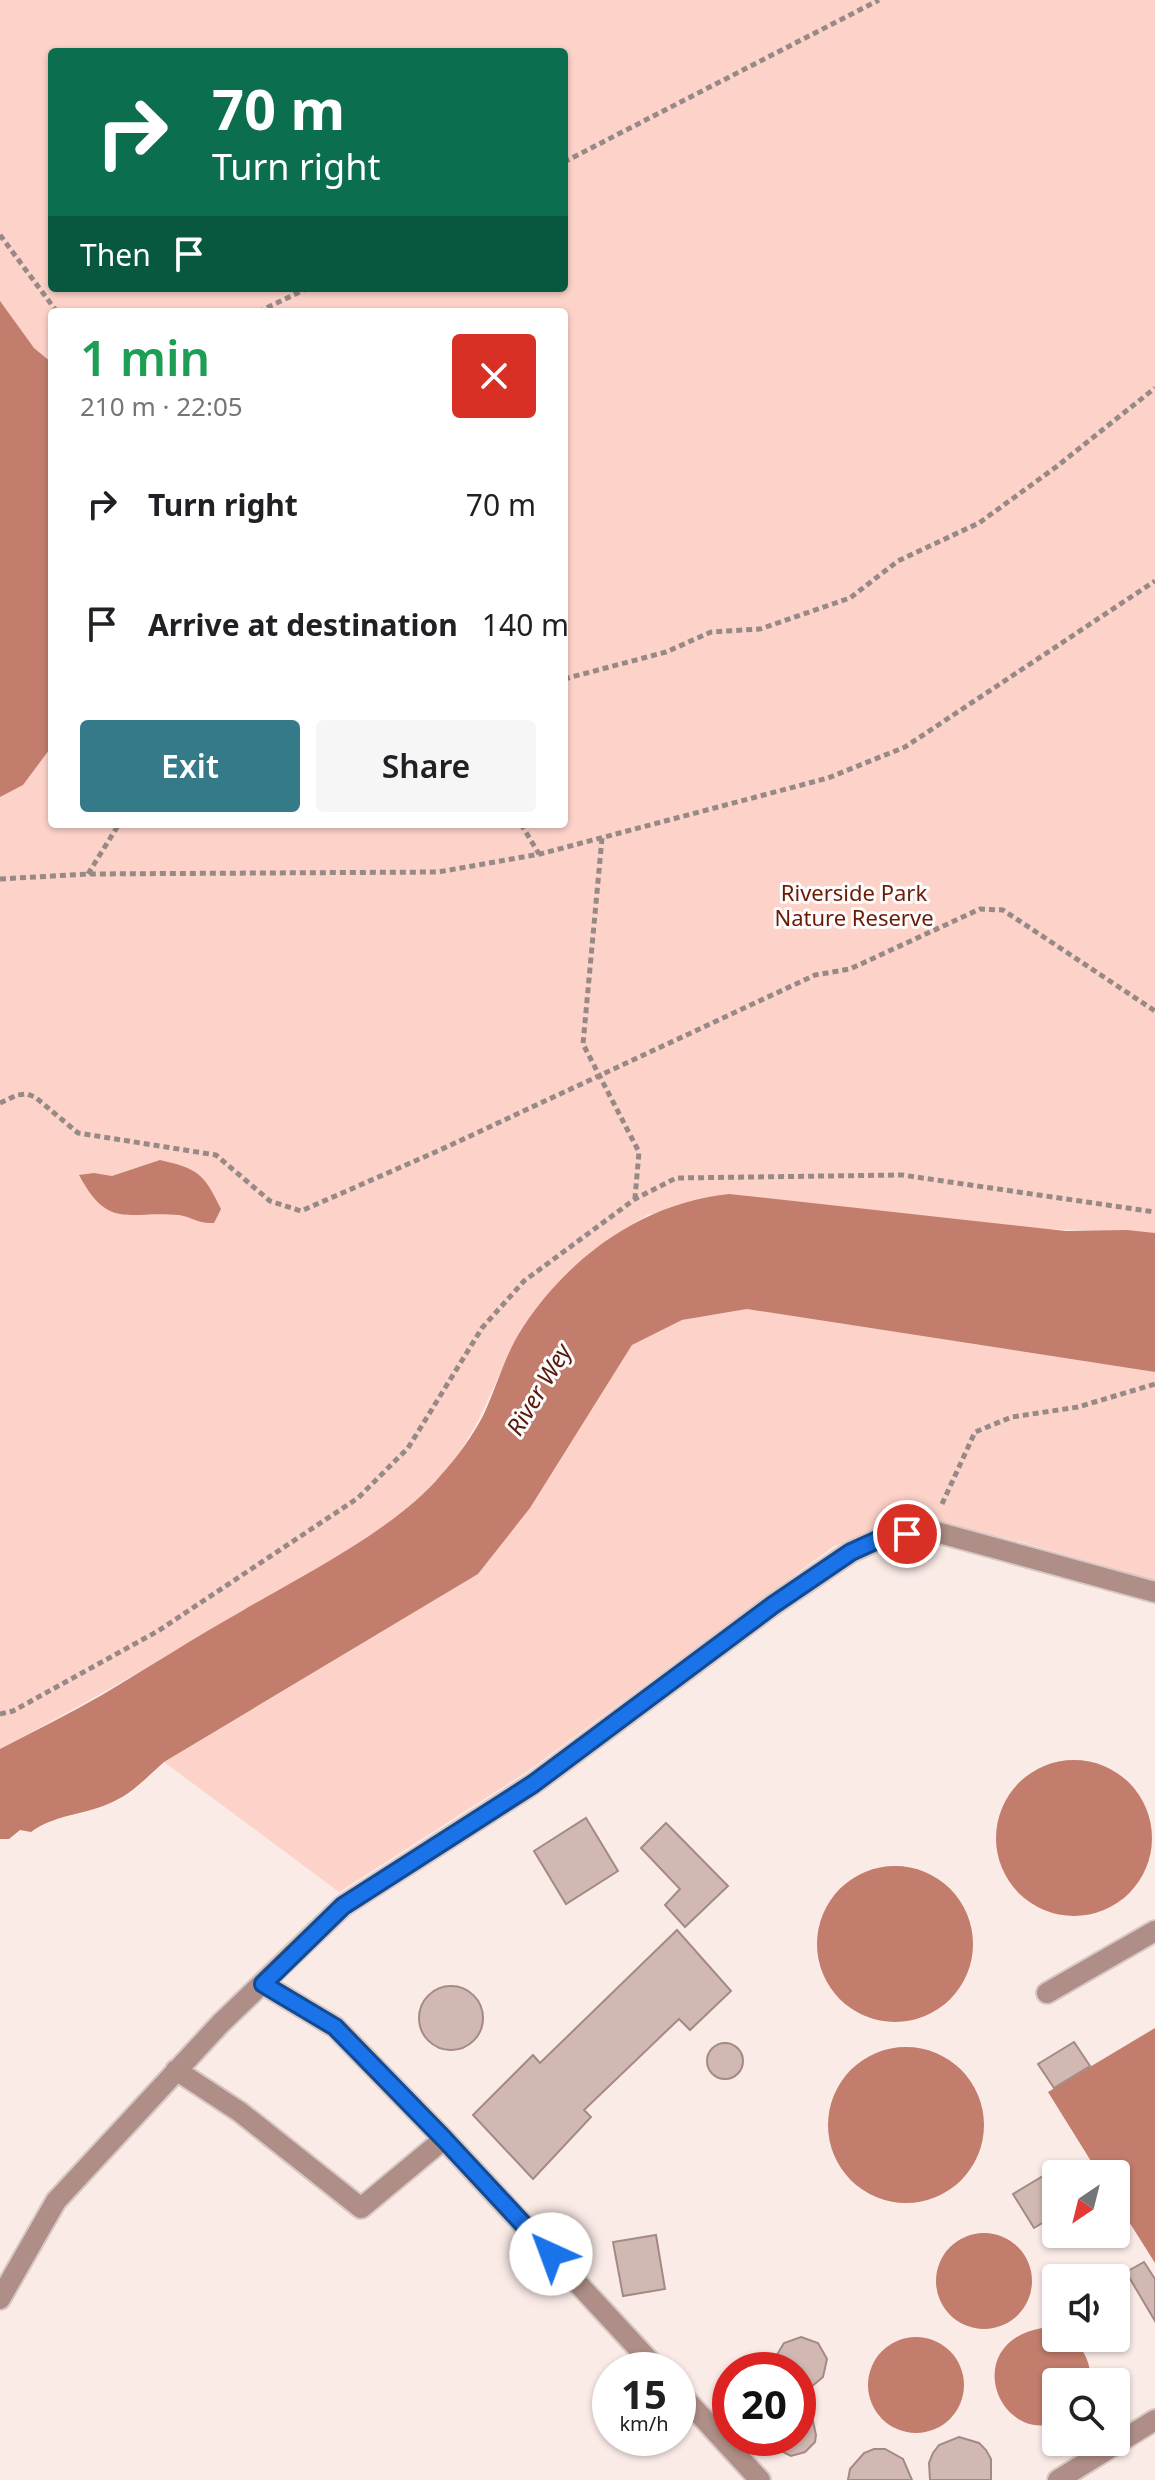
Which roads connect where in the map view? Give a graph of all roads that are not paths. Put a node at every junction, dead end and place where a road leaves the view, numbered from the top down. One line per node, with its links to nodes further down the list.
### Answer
1 (1155, 1592): 3 (lane)
2 (1155, 1931): 4 (lane)
3 (263, 1984): 5 (lane); 6 (lane)
4 (1047, 1993)
5 (176, 2070): 6 (lane); 7 (lane)
6 (444, 2139): 8 (lane)
7 (0, 2299)
8 (641, 2352)
9 (696, 2411): 11 (lane)
10 (1155, 2420): 12 (lane)
11 (760, 2480)
12 (1058, 2480)

